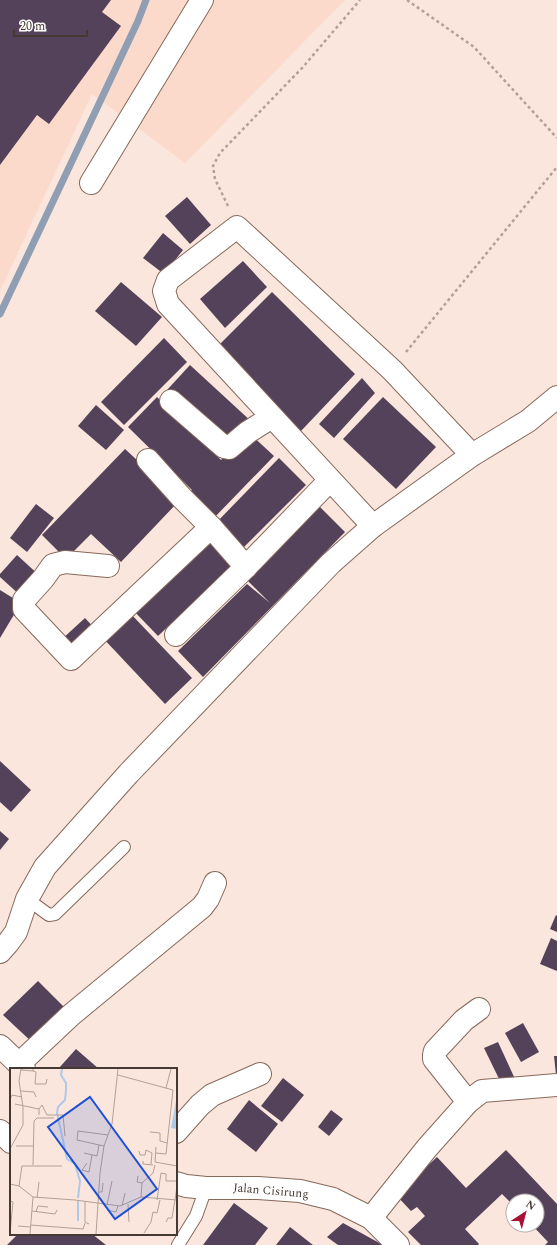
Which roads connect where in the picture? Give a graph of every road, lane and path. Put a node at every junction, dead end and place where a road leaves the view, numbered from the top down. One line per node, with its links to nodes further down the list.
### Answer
1 (202, 0): 6 (street)
2 (360, 0): 7 (path)
3 (407, 0): 4 (path)
4 (557, 138)
5 (557, 167): 8 (path)
6 (91, 183)
7 (238, 227): 8 (street); 11 (street)
8 (392, 370): 12 (street)
9 (557, 397): 12 (street)
10 (171, 401): 11 (street)
11 (272, 417): 14 (street)
12 (472, 454): 16 (street)
13 (148, 460): 15 (street)
14 (330, 480): 16 (street); 18 (street)
15 (211, 526): 17 (street); 18 (street)
16 (373, 526): 22 (street)
17 (108, 566)
18 (246, 567): 19 (street)
19 (176, 635)
20 (124, 847): 22 (lane)
21 (215, 882): 26 (street)
22 (27, 900): 23 (street)
23 (0, 952)
24 (479, 1009): 29 (street)
25 (0, 1046): 26 (street)
26 (22, 1066)
27 (260, 1074): 31 (street)
28 (557, 1085): 29 (street)
29 (468, 1102): 35 (street)
30 (0, 1131): 32 (street)
31 (177, 1131)
32 (10, 1141)
33 (177, 1183): 34 (street, Jalan Cisirung)
34 (206, 1188): 35 (street, Jalan Cisirung); 36 (lane)
35 (371, 1218): 37 (street, Jalan Cisirung)
36 (178, 1245)
37 (398, 1245)

